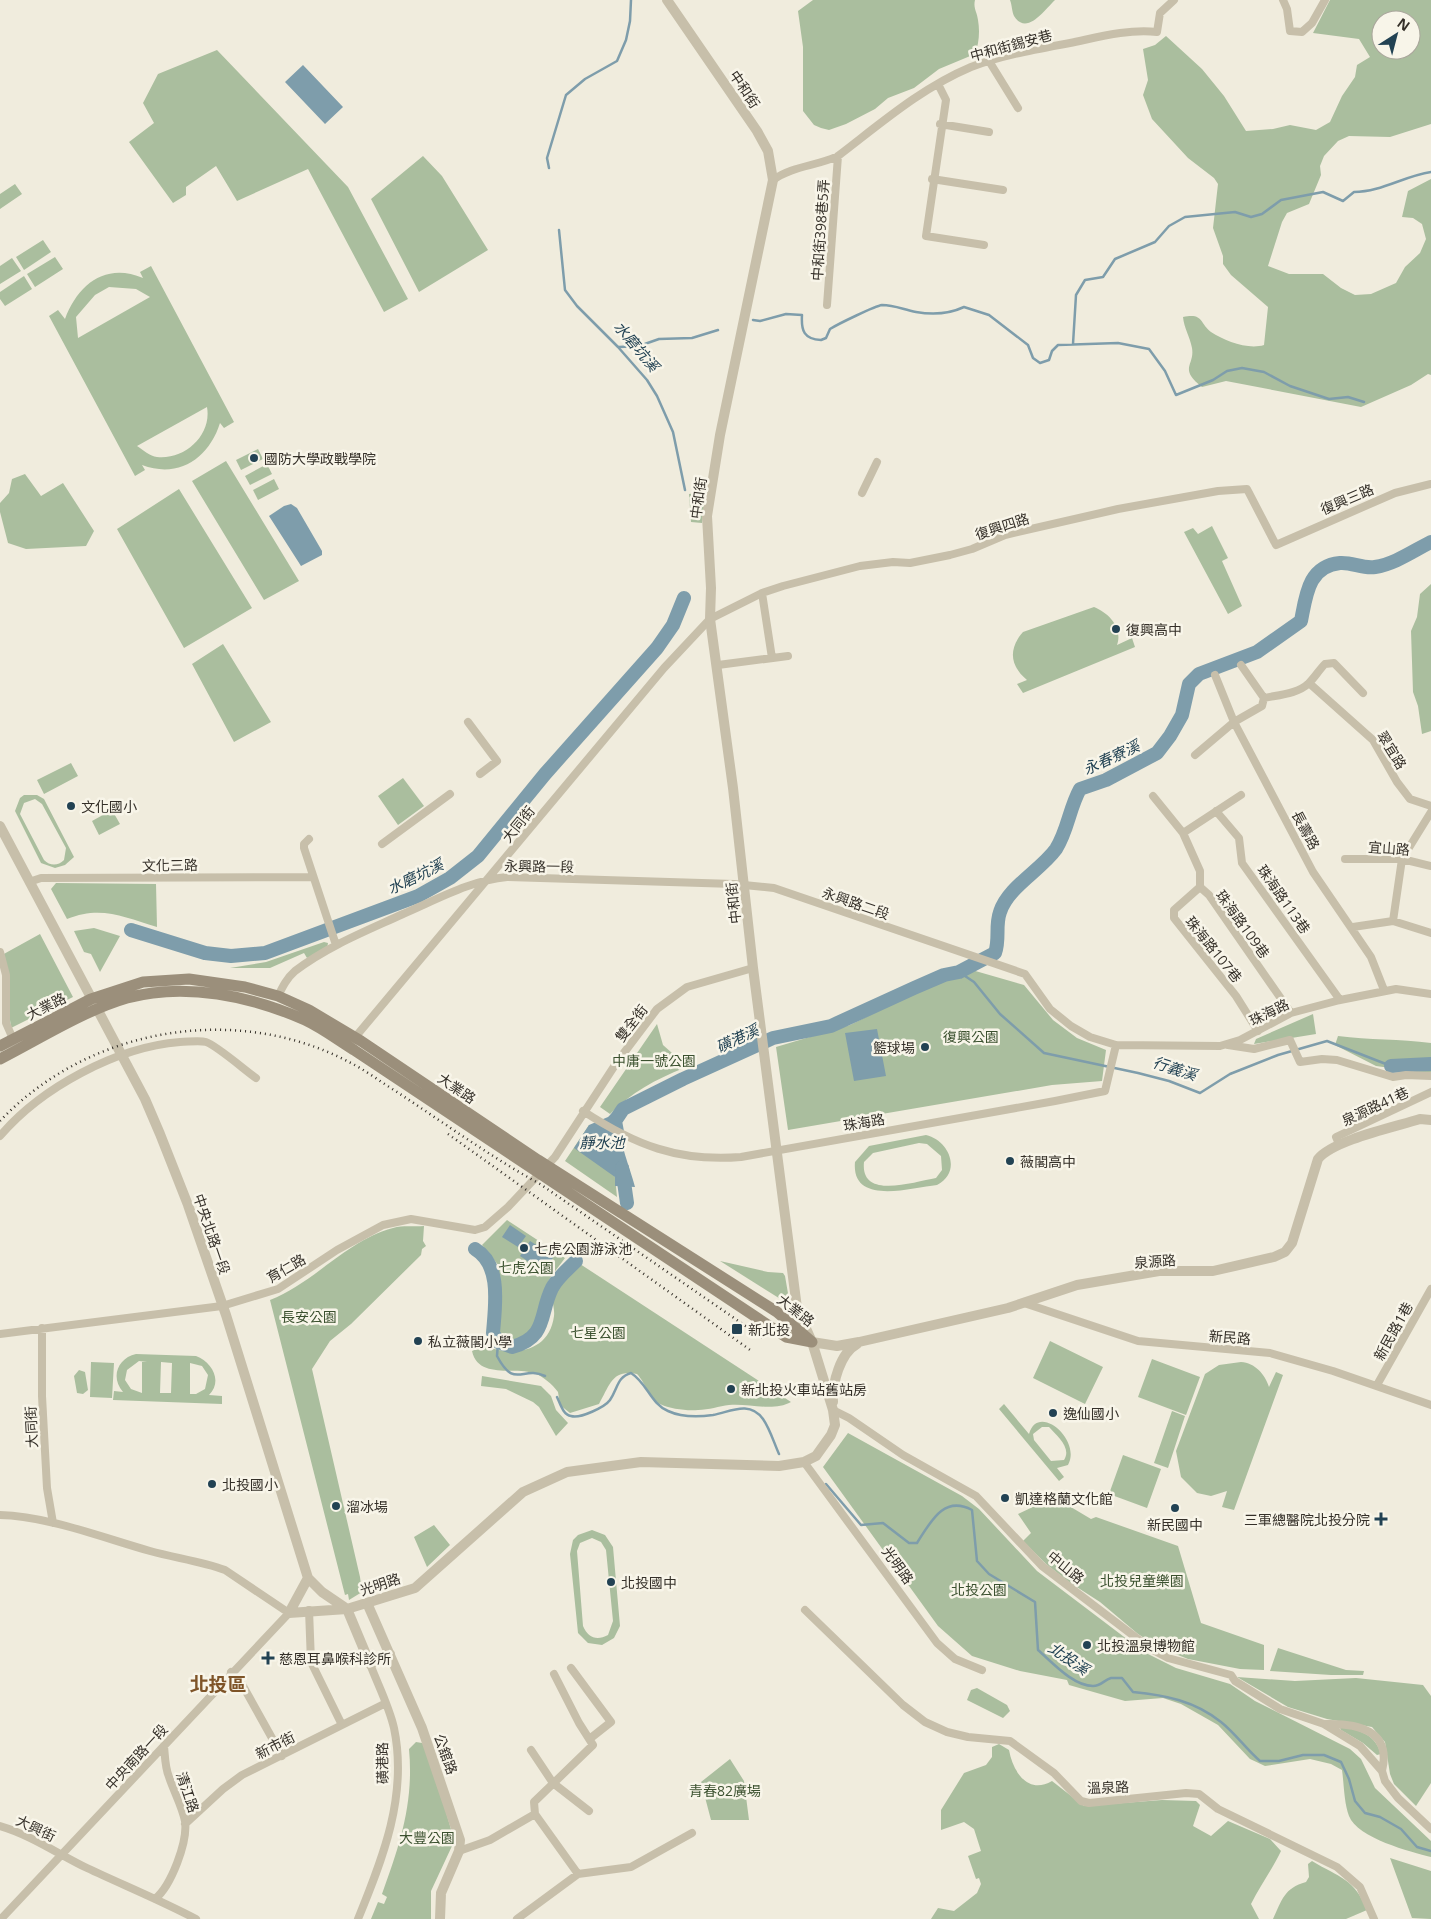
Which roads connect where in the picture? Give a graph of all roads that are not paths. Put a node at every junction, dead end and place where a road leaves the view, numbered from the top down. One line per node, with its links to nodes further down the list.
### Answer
1 (667, 0): 12 (street, 中和街)
2 (1174, 0): 5 (street, 中和街錫安巷)
3 (1284, 0): 4 (street)
4 (1325, 0)
5 (989, 61): 6 (street, 中和街錫安巷); 7 (street)
6 (938, 84): 8 (street); 10 (street, 中和街錫安巷)
7 (1018, 108)
8 (940, 124): 9 (street); 11 (street)
9 (989, 132)
10 (838, 156): 12 (street, 中和街錫安巷); 15 (street, 中和街398巷5弄)
11 (932, 179): 13 (street); 14 (street)
12 (773, 180): 21 (street, 中和街)
13 (1003, 190)
14 (984, 244)
15 (827, 305)
16 (877, 462): 18 (street)
17 (1431, 484): 19 (street, 復興三路)
18 (862, 493)
19 (1276, 545): 20 (street, 復興四路)
20 (762, 593): 21 (street, 復興四路); 23 (street)
21 (710, 619): 24 (street, 中和街); 48 (street, 大同街)
22 (788, 656): 23 (street)
23 (772, 658): 24 (street)
24 (718, 665): 50 (street, 中和街)
25 (1241, 665): 29 (street)
26 (1215, 676): 31 (street, 長壽路)
27 (1309, 683): 28 (street); 29 (street); 37 (street, 翠宜路)
28 (1363, 692)
29 (1264, 698): 31 (street)
30 (468, 722): 33 (street)
31 (1234, 722): 32 (street); 53 (street, 長壽路)
32 (1195, 755)
33 (480, 774)
34 (450, 794): 43 (street)
35 (1153, 796): 41 (street, 珠海路109巷)
36 (1241, 796): 38 (street)
37 (1431, 806)
38 (1216, 811): 41 (street); 63 (street, 珠海路113巷)
39 (1431, 812): 45 (street)
40 (0, 826): 49 (street, 中央北路一段)
41 (1183, 833): 51 (street, 珠海路109巷)
42 (309, 839): 47 (street)
43 (382, 844)
44 (1345, 859): 45 (street, 宜山路)
45 (1402, 859): 46 (street, 宜山路); 52 (street)
46 (1431, 866)
47 (312, 877): 49 (street, 文化三路); 55 (street)
48 (490, 878): 50 (street, 永興路一段); 55 (street, 永興路一段); 68 (street, 大同街)
49 (29, 882): 62 (street, 中央北路一段)
50 (744, 885): 57 (street, 永興路二段); 58 (street, 中和街)
51 (1200, 887): 65 (street, 珠海路109巷); 66 (street, 珠海路107巷)
52 (1393, 921): 53 (street); 54 (street)
53 (1353, 927): 59 (street, 長壽路)
54 (1431, 933)
55 (336, 943): 61 (street, 永興路一段)
56 (0, 952): 67 (street)
57 (991, 962): 69 (street, 珠海路)
58 (753, 968): 77 (street, 雙全街); 81 (street, 中和街)
59 (1384, 990): 60 (street, 珠海路); 63 (street, 珠海路)
60 (1431, 994)
61 (278, 996): 62 (main road, 大業路); 68 (main road, 大業路)
62 (91, 999): 64 (street, 中央北路一段); 67 (main road, 大業路)
63 (1340, 1000): 65 (street, 珠海路)
64 (97, 1010): 68 (main road, 大業路); 72 (street, 中央北路一段); 73 (main road, 大業路)
65 (1291, 1013): 66 (street, 珠海路)
66 (1258, 1031): 70 (street, 珠海路)
67 (13, 1039): 71 (main road, 大業路)
68 (351, 1042): 82 (main road, 大業路); 83 (main road, 大業路)
69 (1116, 1045): 70 (street, 珠海路); 81 (street, 珠海路)
70 (1226, 1045): 74 (street, 泉源路41巷)
71 (0, 1046)
72 (122, 1056): 75 (street); 79 (street); 86 (street, 中央北路一段)
73 (0, 1059)
74 (1431, 1076)
75 (256, 1078)
76 (1431, 1092): 80 (street, 泉源路41巷)
77 (583, 1111): 81 (street, 珠海路); 82 (street, 雙全街)
78 (1431, 1120): 80 (street, 泉源路)
79 (0, 1136)
80 (1339, 1144): 85 (street, 泉源路)
81 (777, 1150): 89 (street)
82 (548, 1164): 83 (street, 育仁路); 89 (main road, 大業路)
83 (538, 1173): 86 (street, 育仁路); 89 (main road, 大業路)
84 (1431, 1289): 91 (street, 新民路1巷)
85 (1024, 1303): 90 (street, 泉源路); 91 (street, 新民路)
86 (222, 1306): 87 (street, 育仁路); 97 (street, 中央北路一段)
87 (42, 1328): 88 (street, 育仁路); 96 (street, 大同街)
88 (0, 1334)
89 (812, 1342): 90 (street, 泉源路); 93 (street)
90 (859, 1342): 93 (street)
91 (1377, 1385): 92 (street, 新民路)
92 (1431, 1405)
93 (834, 1410): 94 (street); 110 (street, 中山路)
94 (804, 1462): 98 (street, 光明路); 106 (street, 光明路)
95 (0, 1515): 96 (street)
96 (53, 1523): 102 (street)
97 (308, 1578): 99 (street); 102 (street)
98 (367, 1603): 99 (street, 光明路); 103 (street, 公舘路)
99 (347, 1609): 100 (street, 光明路); 104 (street, 磺港路)
100 (309, 1610): 102 (street, 光明路); 111 (street)
101 (805, 1610): 133 (street, 溫泉路)
102 (289, 1613): 107 (street, 中央南路一段)
103 (390, 1654): 104 (street); 124 (street, 公舘路)
104 (370, 1664): 109 (street, 磺港路)
105 (571, 1668): 112 (street)
106 (982, 1670)
107 (232, 1672): 113 (street, 中央南路一段); 115 (street)
108 (554, 1674): 117 (street)
109 (386, 1703): 111 (street, 新市街); 130 (street, 磺港路)
110 (1324, 1724): 116 (street, 中山路); 116 (street)
111 (342, 1725): 115 (street, 新市街)
112 (592, 1737)
113 (164, 1746): 120 (street, 清江路); 125 (street, 中央南路一段)
114 (531, 1750): 117 (street)
115 (282, 1756): 120 (street, 新市街)
116 (1382, 1771): 122 (street, 中山路)
117 (553, 1783): 118 (street); 119 (street)
118 (589, 1812)
119 (535, 1814): 124 (street); 126 (street)
120 (185, 1824): 127 (street, 清江路)
121 (0, 1826): 125 (street, 大興街)
122 (1431, 1829)
123 (692, 1833): 126 (street)
124 (459, 1851): 131 (street)
125 (61, 1854): 127 (street, 大興街); 128 (street, 中央南路一段)
126 (578, 1874): 132 (street)
127 (155, 1899): 129 (street, 大興街)
128 (1, 1919)
129 (196, 1919)
130 (358, 1919)
131 (440, 1919)
132 (517, 1919)
133 (1374, 1919)

